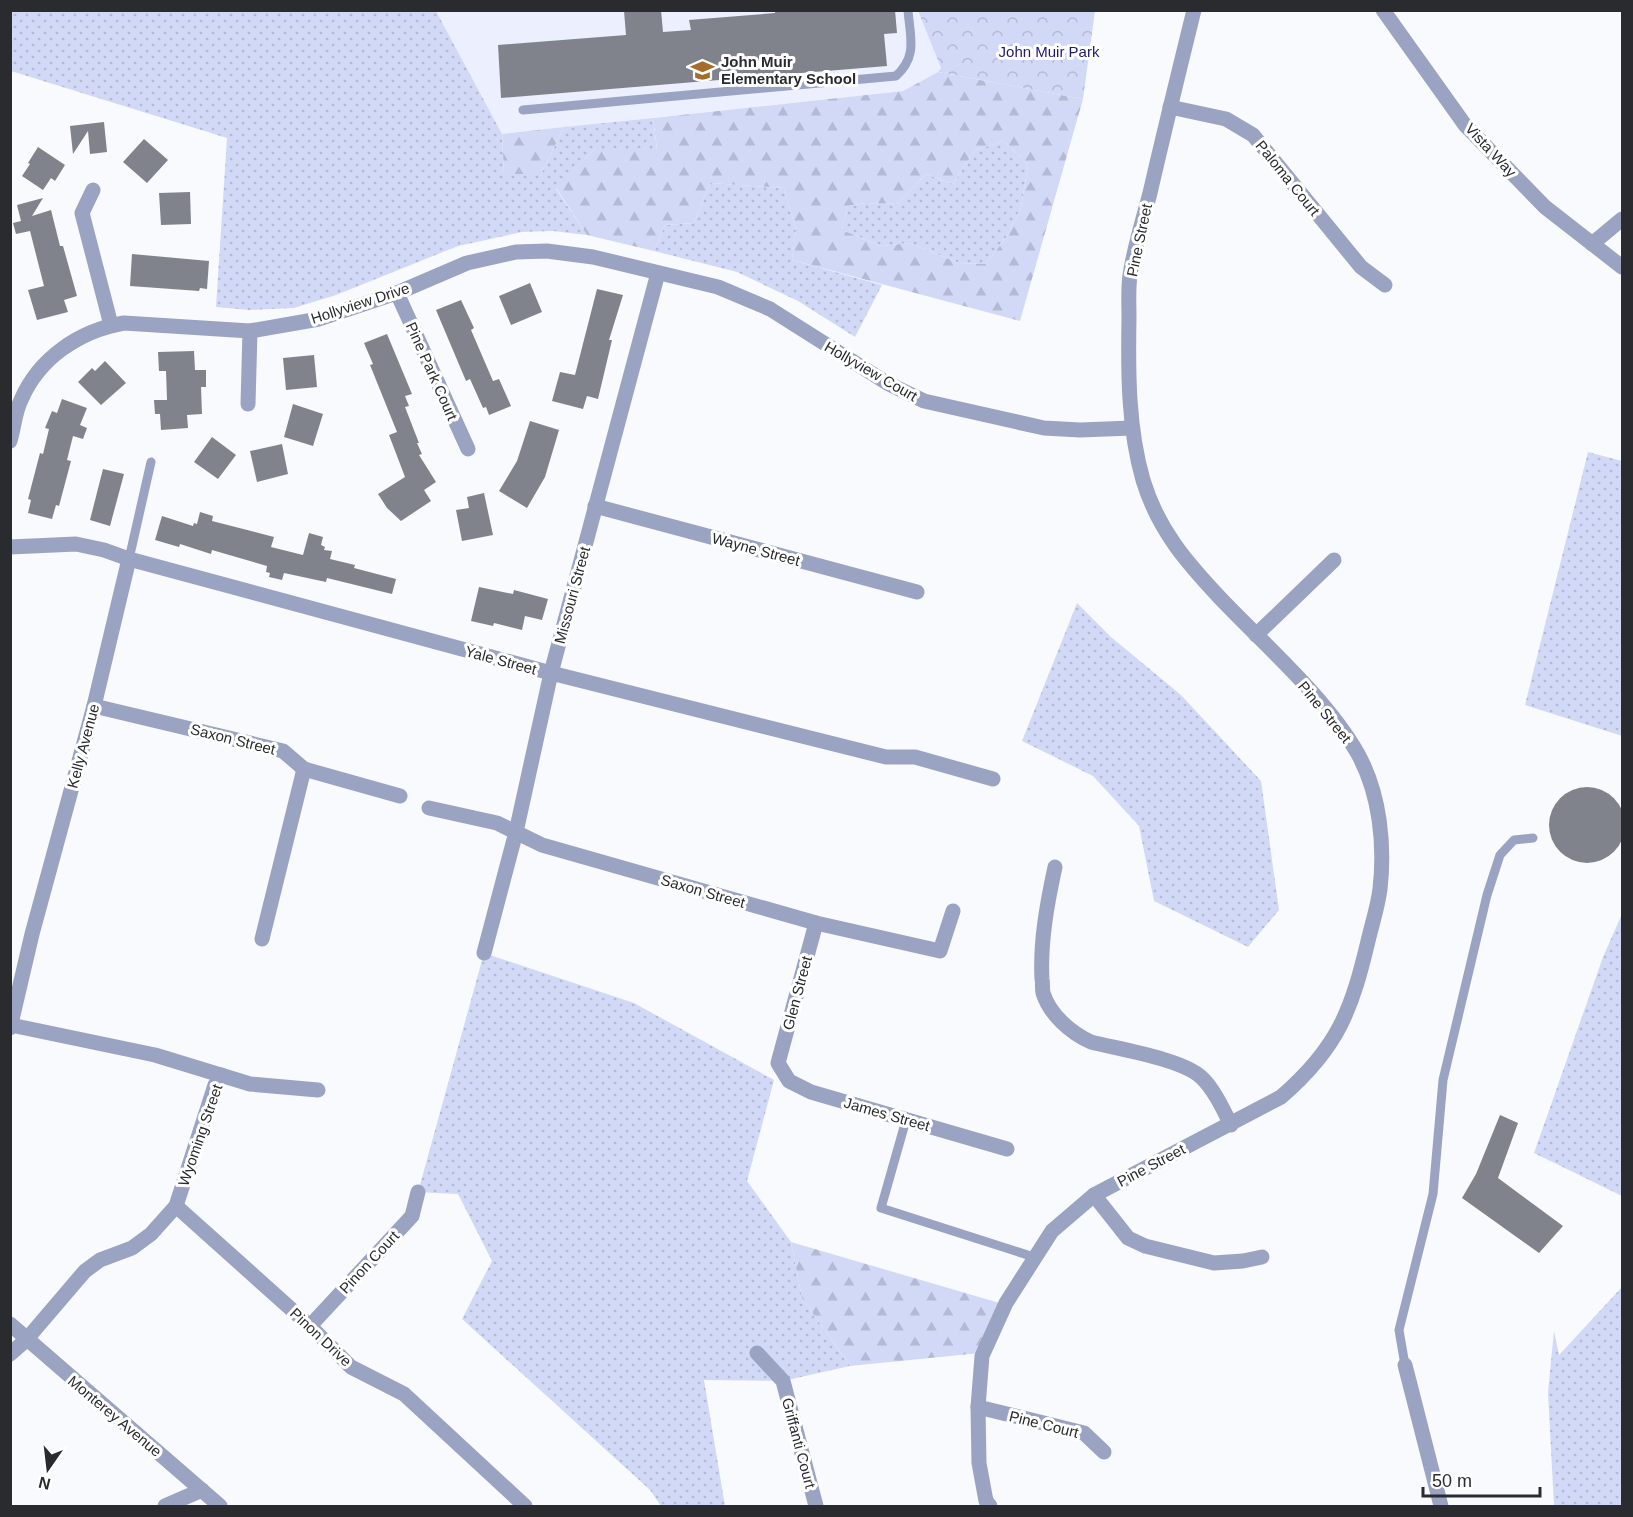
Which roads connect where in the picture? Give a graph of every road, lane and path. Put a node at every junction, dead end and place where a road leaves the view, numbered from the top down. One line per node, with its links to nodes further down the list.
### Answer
1 (908, 10): 5 (lane)
2 (1194, 10): 4 (street, Pine Street)
3 (1383, 10): 8 (street, Vista Way)
4 (1170, 107): 11 (street, Paloma Court); 16 (street, Pine Street)
5 (524, 110)
6 (93, 190): 13 (street)
7 (1623, 219): 8 (street)
8 (1592, 244): 9 (street, Vista Way)
9 (1623, 267)
10 (658, 273): 12 (street, Hollyview Drive); 16 (street, Hollyview Court); 20 (street, Missouri Street)
11 (1385, 285)
12 (397, 293): 14 (street, Hollyview Drive); 18 (street, Pine Park Court)
13 (111, 325): 14 (street, Hollyview Drive); 17 (street, Hollyview Drive)
14 (250, 331): 15 (street)
15 (248, 404)
16 (1132, 428): 25 (street, Pine Street)
17 (10, 441)
18 (468, 449)
19 (151, 462): 22 (lane, Kelly Avenue)
20 (595, 506): 24 (street, Wayne Street); 26 (street, Missouri Street)
21 (10, 547): 22 (street, Yale Street)
22 (129, 559): 26 (street, Yale Street); 27 (street, Kelly Avenue)
23 (1334, 560): 25 (street)
24 (917, 592)
25 (1256, 635): 44 (street, Pine Street)
26 (551, 674): 29 (street, Yale Street); 32 (street, Missouri Street)
27 (94, 706): 28 (street, Saxon Street); 39 (street, Kelly Avenue)
28 (304, 769): 30 (street, Saxon Street); 37 (street)
29 (993, 779)
30 (400, 796)
31 (429, 808): 32 (street, Saxon Street)
32 (516, 832): 36 (street, Saxon Street); 38 (street, Missouri Street)
33 (1533, 838): 56 (lane)
34 (1055, 867): 44 (street)
35 (953, 910): 36 (street, Saxon Street)
36 (816, 923): 40 (street, Glen Street)
37 (262, 939)
38 (484, 953)
39 (11, 1027): 41 (street, Wyoming Street)
40 (778, 1063): 43 (street, James Street)
41 (221, 1076): 42 (street); 48 (street, Wyoming Street)
42 (318, 1090)
43 (906, 1120): 45 (street, James Street); 49 (lane)
44 (1231, 1125): 47 (street, Pine Street)
45 (1007, 1149)
46 (418, 1192): 52 (street, Pinon Court)
47 (1094, 1195): 49 (street, Pine Street); 50 (street)
48 (176, 1206): 52 (street, Pinon Drive); 53 (street, Wyoming Street)
49 (1034, 1257): 57 (street, Pine Street)
50 (1262, 1257)
51 (10, 1324): 53 (street, Monterey Avenue)
52 (310, 1326): 62 (street, Pinon Drive)
53 (26, 1340): 55 (street, Wyoming Street); 59 (street, Monterey Avenue)
54 (756, 1353): 63 (street, Griffanti Court)
55 (10, 1354)
56 (1405, 1365): 65 (street)
57 (978, 1407): 58 (street, Pine Court); 64 (street, Pine Street)
58 (1104, 1452)
59 (202, 1490): 60 (street); 61 (street, Monterey Avenue)
60 (165, 1506)
61 (220, 1506)
62 (525, 1506)
63 (816, 1506)
64 (990, 1506)
65 (1441, 1506)

